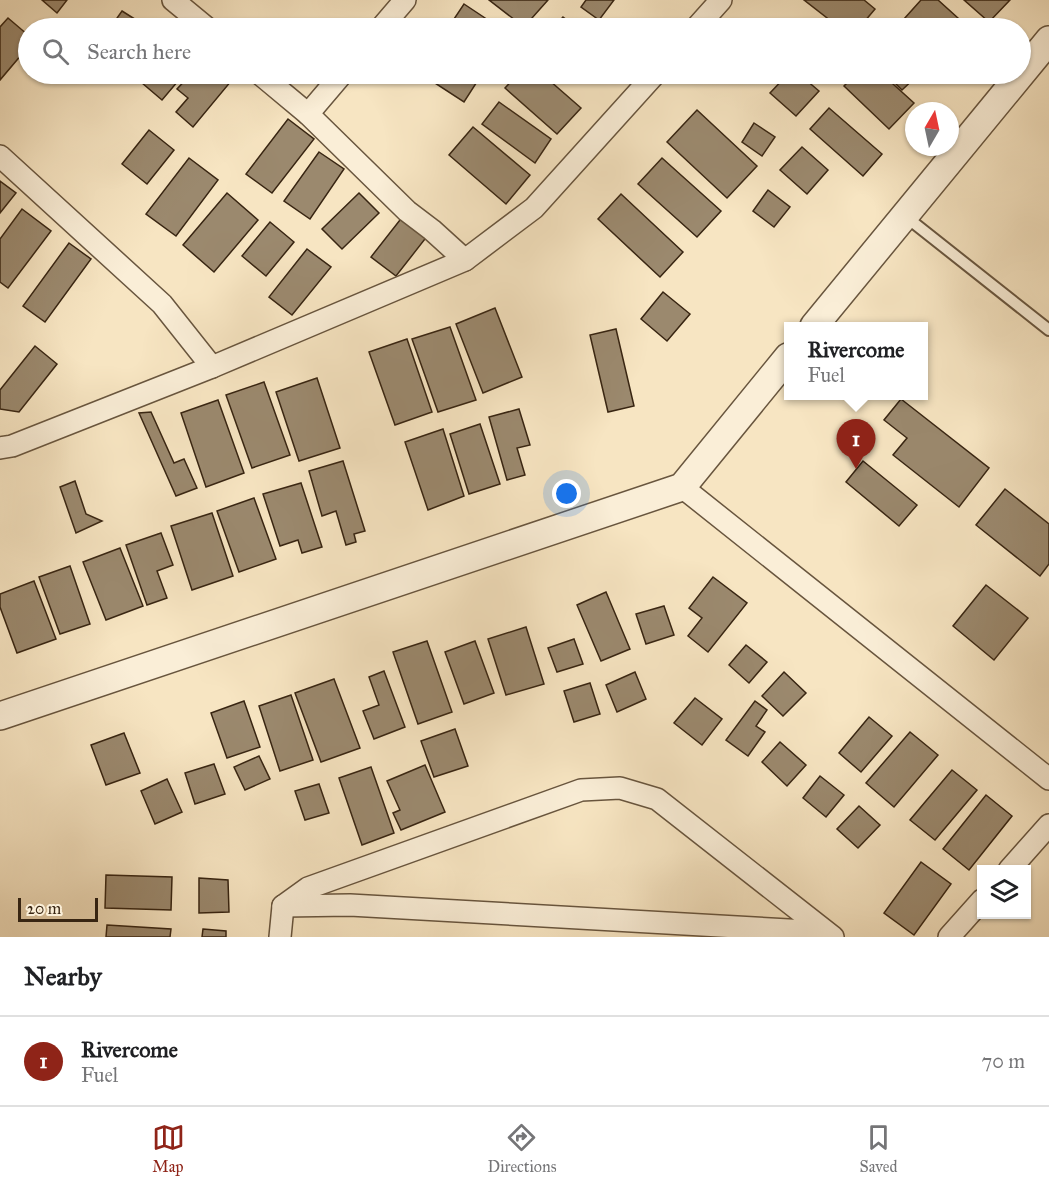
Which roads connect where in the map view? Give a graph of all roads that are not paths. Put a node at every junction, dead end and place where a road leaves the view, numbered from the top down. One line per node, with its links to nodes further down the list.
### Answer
1 (173, 0): 4 (street)
2 (405, 0): 5 (street)
3 (721, 0): 6 (street)
4 (195, 18)
5 (390, 18)
6 (705, 18)
7 (1049, 40): 8 (street)
8 (1031, 62)
9 (272, 84): 13 (street)
10 (334, 84): 13 (street)
11 (646, 84): 16 (street)
12 (1013, 84): 15 (street)
13 (308, 114): 16 (street)
14 (0, 156): 20 (street)
15 (904, 216): 17 (street); 18 (lane)
16 (465, 260): 20 (street)
17 (818, 322)
18 (1049, 330)
19 (784, 363): 22 (street)
20 (212, 367): 21 (street)
21 (0, 448)
22 (682, 487): 23 (street); 24 (street)
23 (0, 716)
24 (1049, 779)
25 (1049, 825): 26 (street)
26 (1013, 865)
27 (977, 905): 31 (street)
28 (283, 906): 29 (street); 29 (street); 30 (street)
29 (829, 935)
30 (280, 937)
31 (949, 937)

